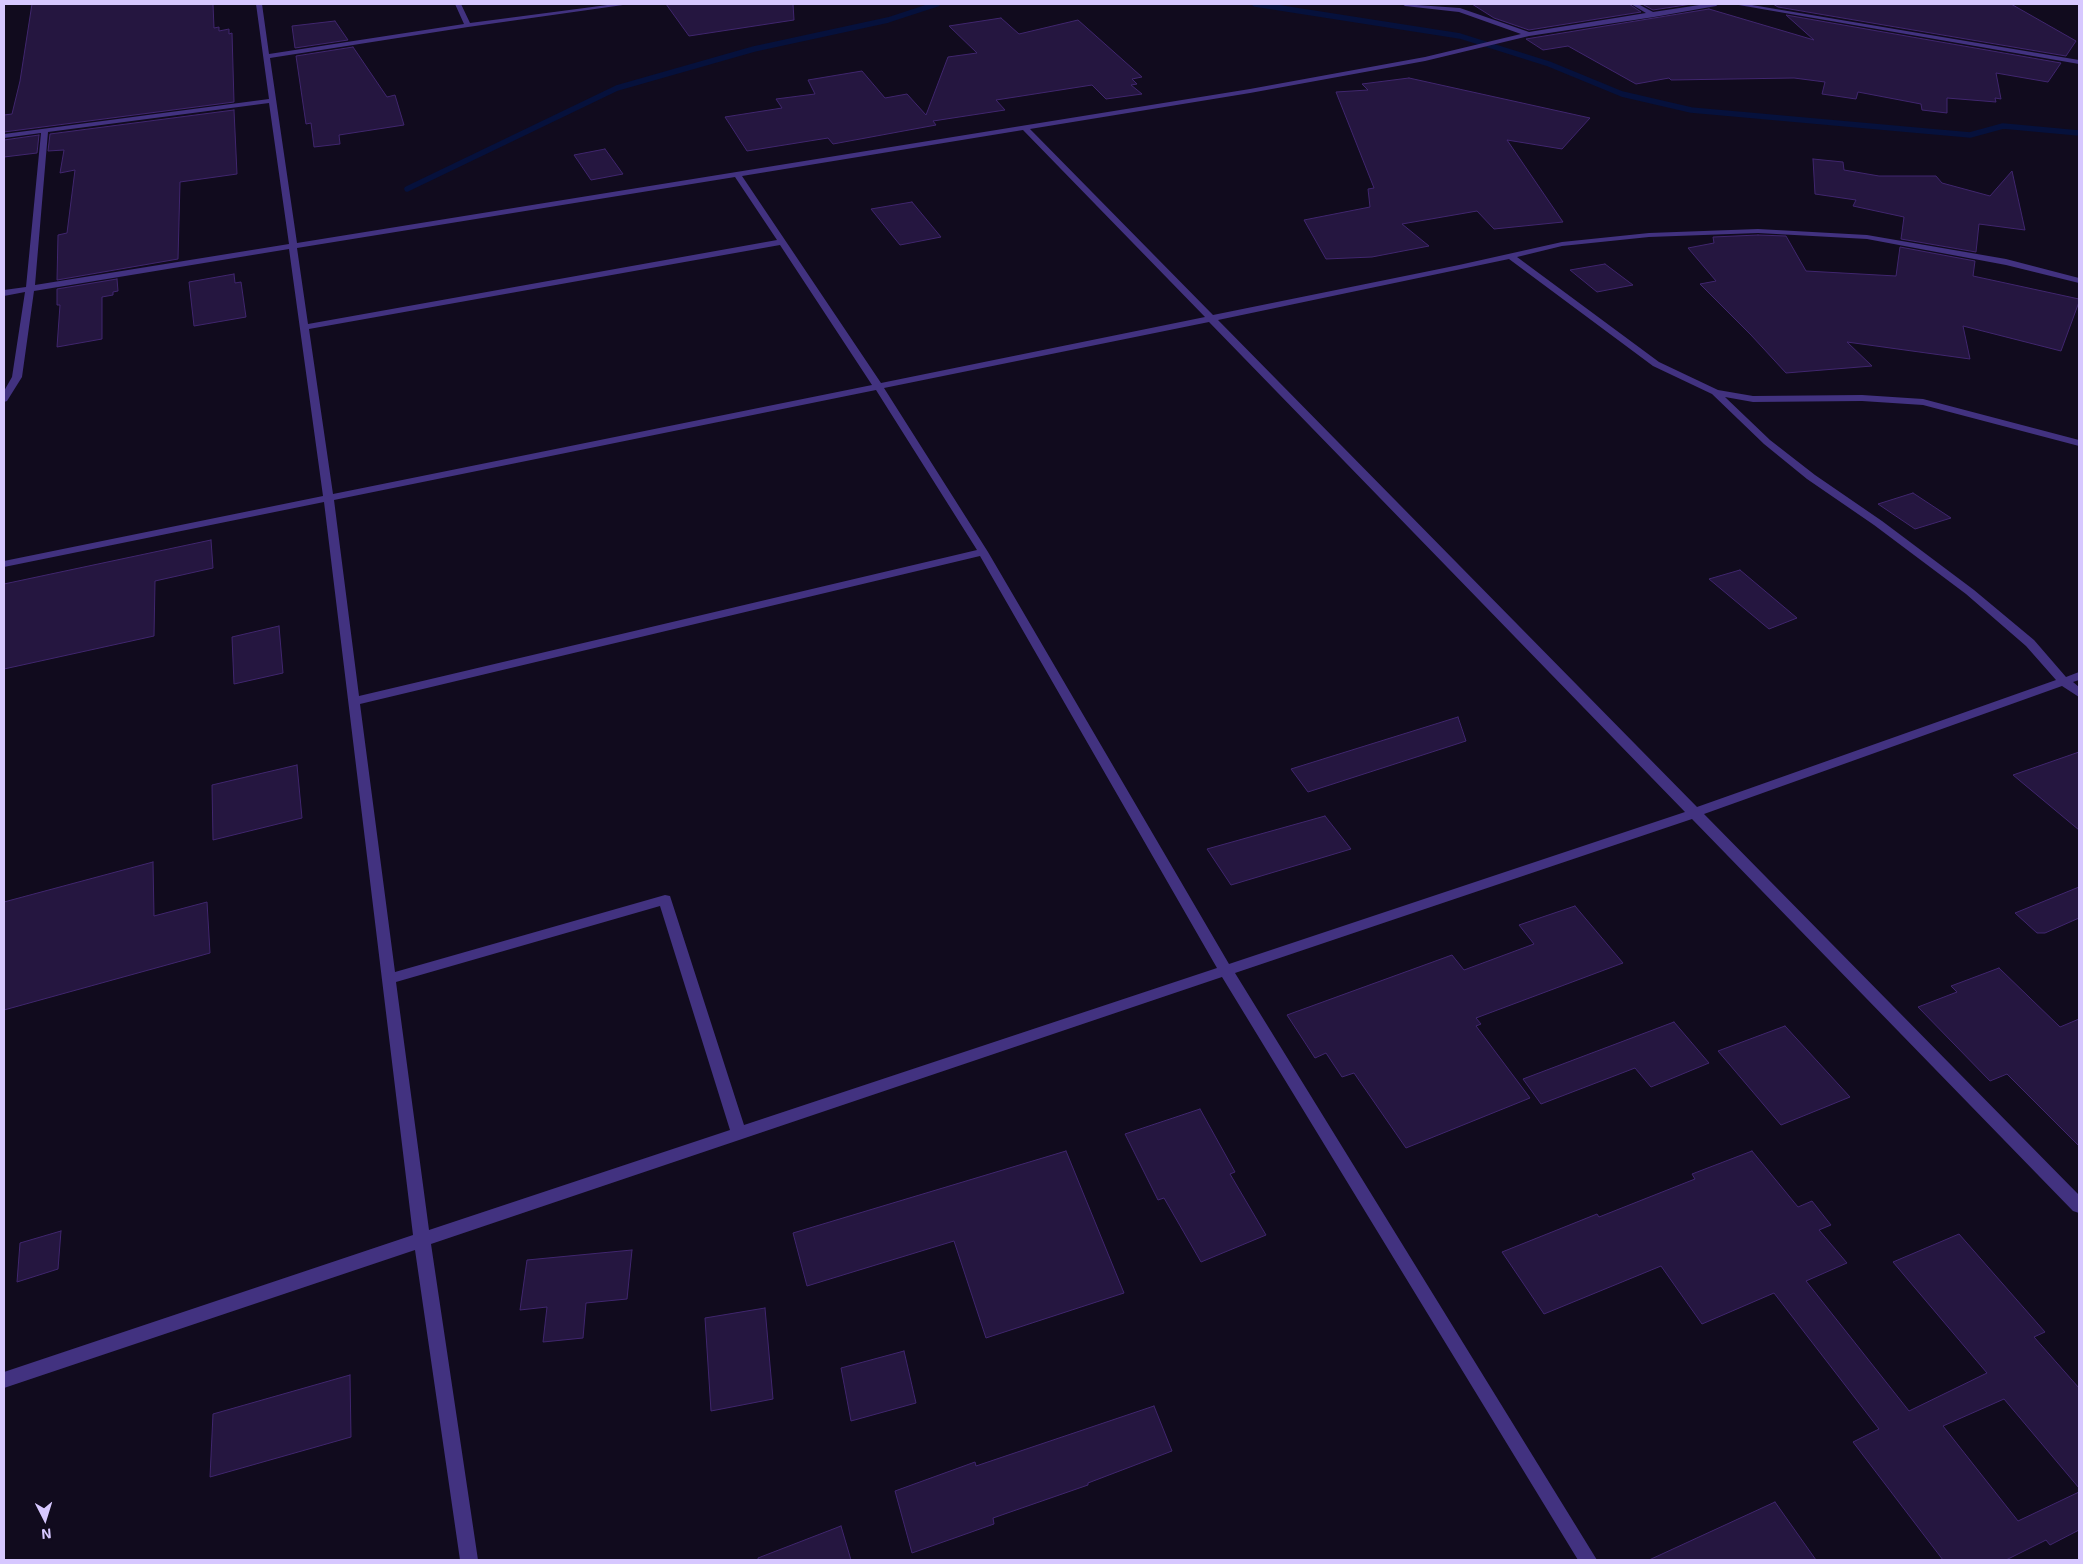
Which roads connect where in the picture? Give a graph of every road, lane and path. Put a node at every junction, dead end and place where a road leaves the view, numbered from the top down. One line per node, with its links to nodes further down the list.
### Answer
1 (259, 4): 11 (street)
2 (458, 4): 9 (street)
3 (627, 4): 9 (street)
4 (1405, 4): 10 (street)
5 (1634, 4): 8 (street)
6 (1716, 4): 8 (street)
7 (1736, 4): 12 (street)
8 (1654, 15): 10 (street)
9 (468, 25): 11 (street)
10 (1529, 34): 14 (street)
11 (266, 57): 13 (street)
12 (2079, 62)
13 (272, 101): 15 (street); 19 (street)
14 (1025, 128): 17 (street); 24 (street)
15 (45, 130): 16 (street); 22 (street)
16 (4, 136)
17 (738, 176): 18 (street); 19 (street)
18 (782, 242): 25 (street); 26 (street)
19 (292, 247): 22 (street); 25 (street)
20 (1510, 256): 21 (street); 24 (street); 27 (street)
21 (2079, 280)
22 (30, 289): 23 (street); 28 (street)
23 (4, 294)
24 (1211, 318): 26 (street); 37 (street)
25 (304, 328): 30 (street)
26 (878, 386): 30 (street); 31 (street)
27 (1716, 392): 29 (street); 34 (street)
28 (4, 399)
29 (2079, 442)
30 (328, 497): 32 (street); 36 (street)
31 (982, 552): 36 (street); 38 (street)
32 (4, 564)
33 (2079, 676): 34 (street)
34 (2064, 682): 35 (street); 37 (street)
35 (2079, 693)
36 (354, 701): 39 (street)
37 (1695, 813): 38 (street); 41 (street)
38 (1226, 971): 40 (street); 45 (street)
39 (389, 979): 40 (street); 42 (street)
40 (738, 1134): 42 (street)
41 (2079, 1206)
42 (422, 1240): 43 (street); 44 (street)
43 (4, 1380)
44 (469, 1560)
45 (1588, 1560)

